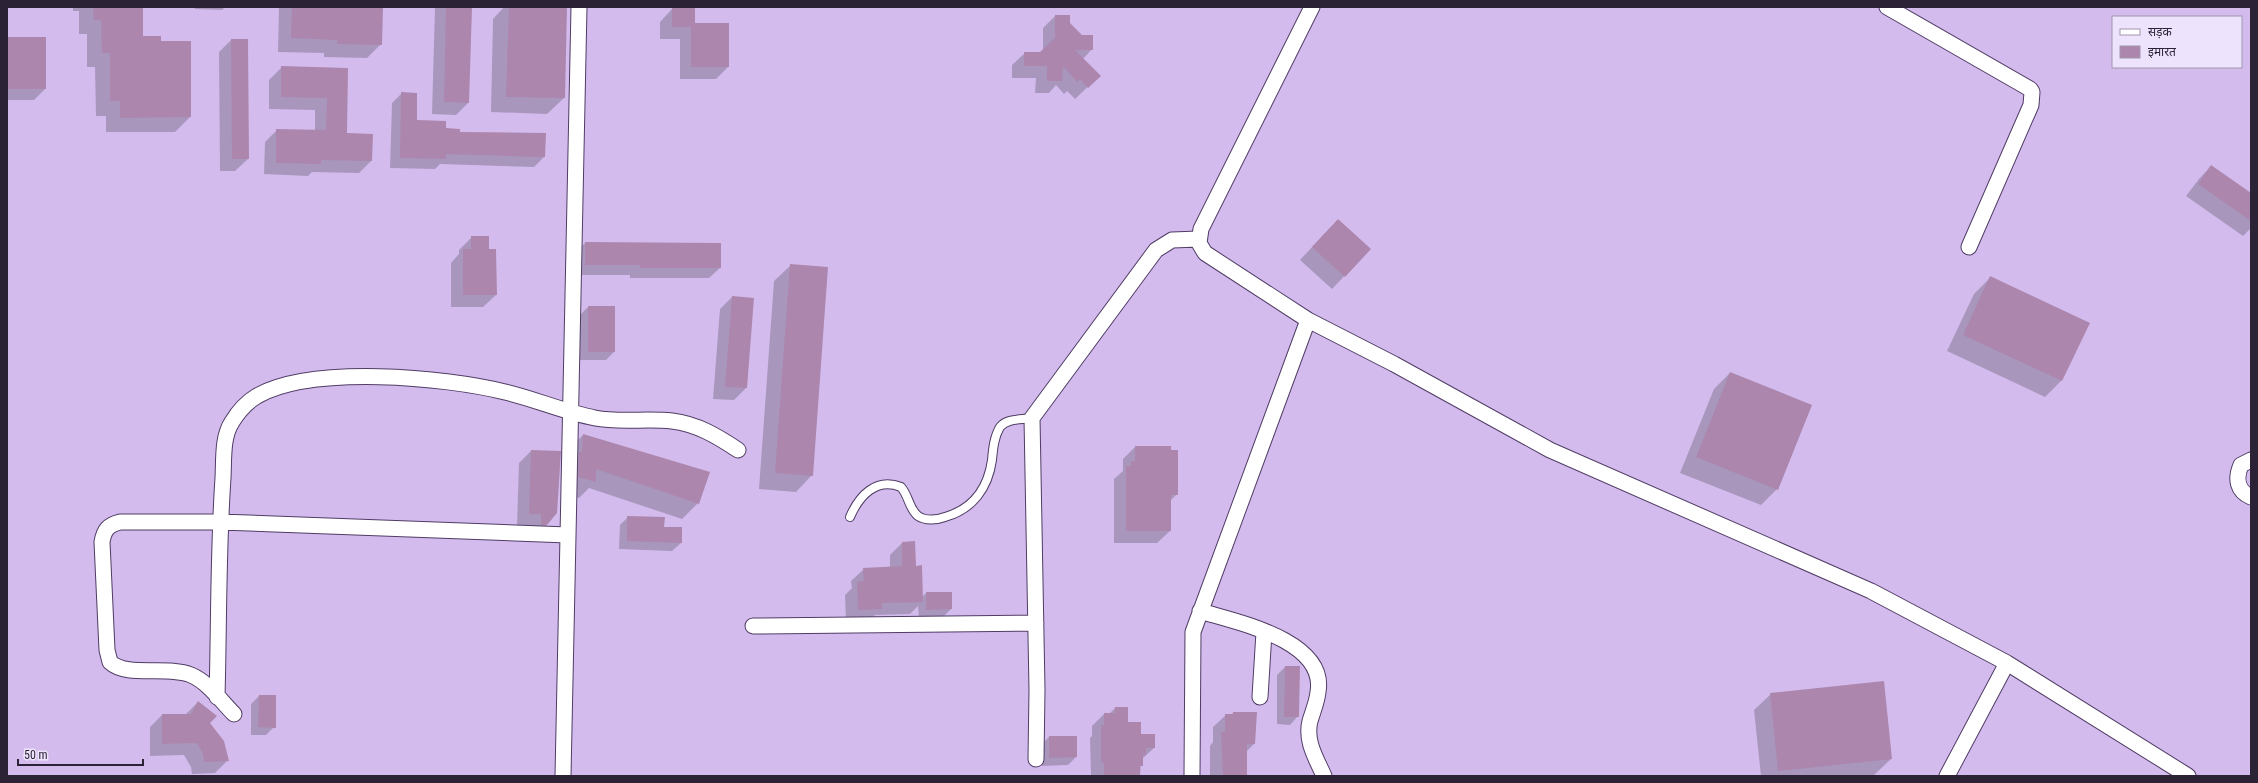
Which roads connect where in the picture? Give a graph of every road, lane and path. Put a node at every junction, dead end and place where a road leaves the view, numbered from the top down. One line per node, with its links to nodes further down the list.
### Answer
1 (579, 7): 7 (street)
2 (1312, 7): 4 (street)
3 (1886, 7): 5 (street)
4 (1199, 239): 6 (street); 8 (street)
5 (1968, 247)
6 (1308, 320): 15 (street); 19 (street)
7 (572, 413): 9 (street); 13 (street); 14 (street)
8 (1032, 418): 12 (lane); 16 (street)
9 (738, 450)
10 (2251, 460): 11 (street)
11 (2251, 497)
12 (850, 517)
13 (220, 522): 14 (street); 20 (street); 20 (street)
14 (568, 535): 24 (street)
15 (1200, 611): 18 (street); 25 (street)
16 (1036, 624): 17 (street); 23 (street)
17 (753, 626)
18 (1264, 632): 21 (street); 26 (street)
19 (2007, 663): 27 (street); 28 (street)
20 (218, 697): 22 (street)
21 (1260, 697)
22 (234, 714)
23 (1036, 760)
24 (563, 776)
25 (1192, 776)
26 (1324, 776)
27 (1947, 776)
28 (2188, 776)

